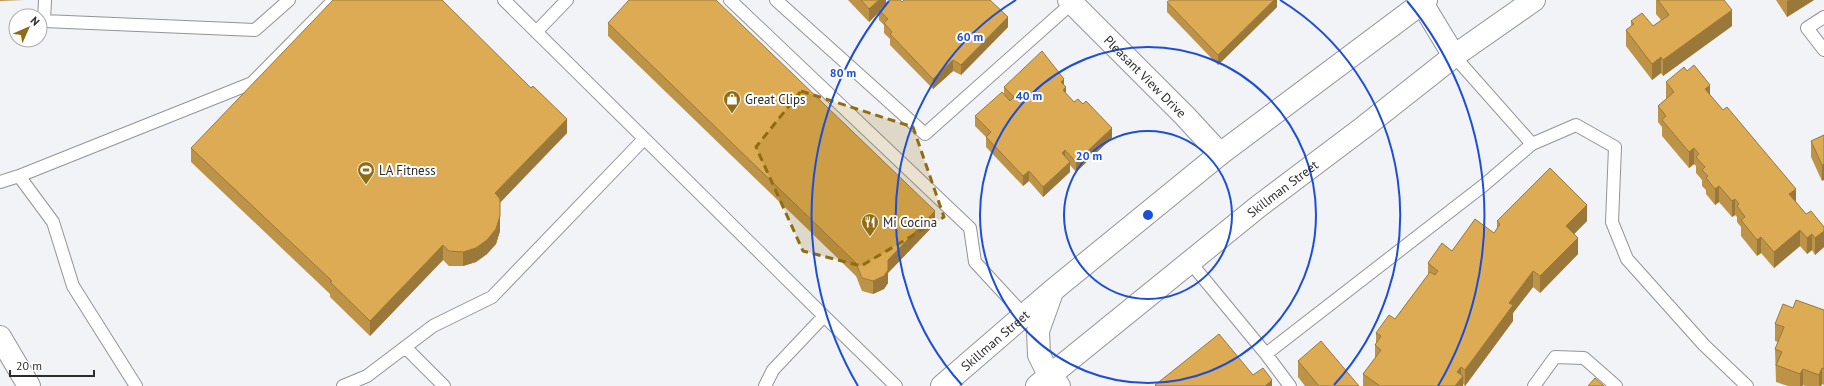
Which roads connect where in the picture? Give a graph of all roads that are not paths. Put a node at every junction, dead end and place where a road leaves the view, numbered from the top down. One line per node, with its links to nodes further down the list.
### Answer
1 (44, 0): 2 (lane)
2 (289, 0)
3 (334, 0): 18 (lane)
4 (504, 0): 12 (lane)
5 (567, 0): 12 (lane)
6 (730, 0): 22 (lane)
7 (776, 0): 9 (lane)
8 (1534, 0): 14 (main road, Skillman Street)
9 (1071, 1): 17 (main road, Pleasant View Drive)
10 (1424, 2): 14 (main road); 17 (main road, Skillman Street)
11 (1824, 17): 13 (lane)
12 (536, 32): 15 (lane)
13 (1824, 50)
14 (1454, 56): 16 (lane); 20 (main road, Skillman Street)
15 (644, 139): 23 (lane); 25 (lane)
16 (1532, 144): 26 (lane); 38 (lane)
17 (1220, 154): 21 (main road, Skillman Street)
18 (19, 176): 19 (lane); 29 (lane)
19 (0, 182)
20 (1190, 262): 26 (lane); 27 (main road, Skillman Street)
21 (1052, 291): 22 (main road, Skillman Street); 27 (main road)
22 (1024, 315): 34 (main road, Skillman Street)
23 (824, 316): 32 (lane); 33 (lane)
24 (0, 337): 28 (main road)
25 (405, 347): 30 (lane); 31 (lane)
26 (1266, 354): 35 (lane)
27 (1049, 382)
28 (29, 386)
29 (136, 386)
30 (343, 386)
31 (444, 386)
32 (765, 386)
33 (896, 386)
34 (942, 386)
35 (1290, 386)
36 (1534, 386): 37 (lane)
37 (1616, 386)
38 (1747, 386)

